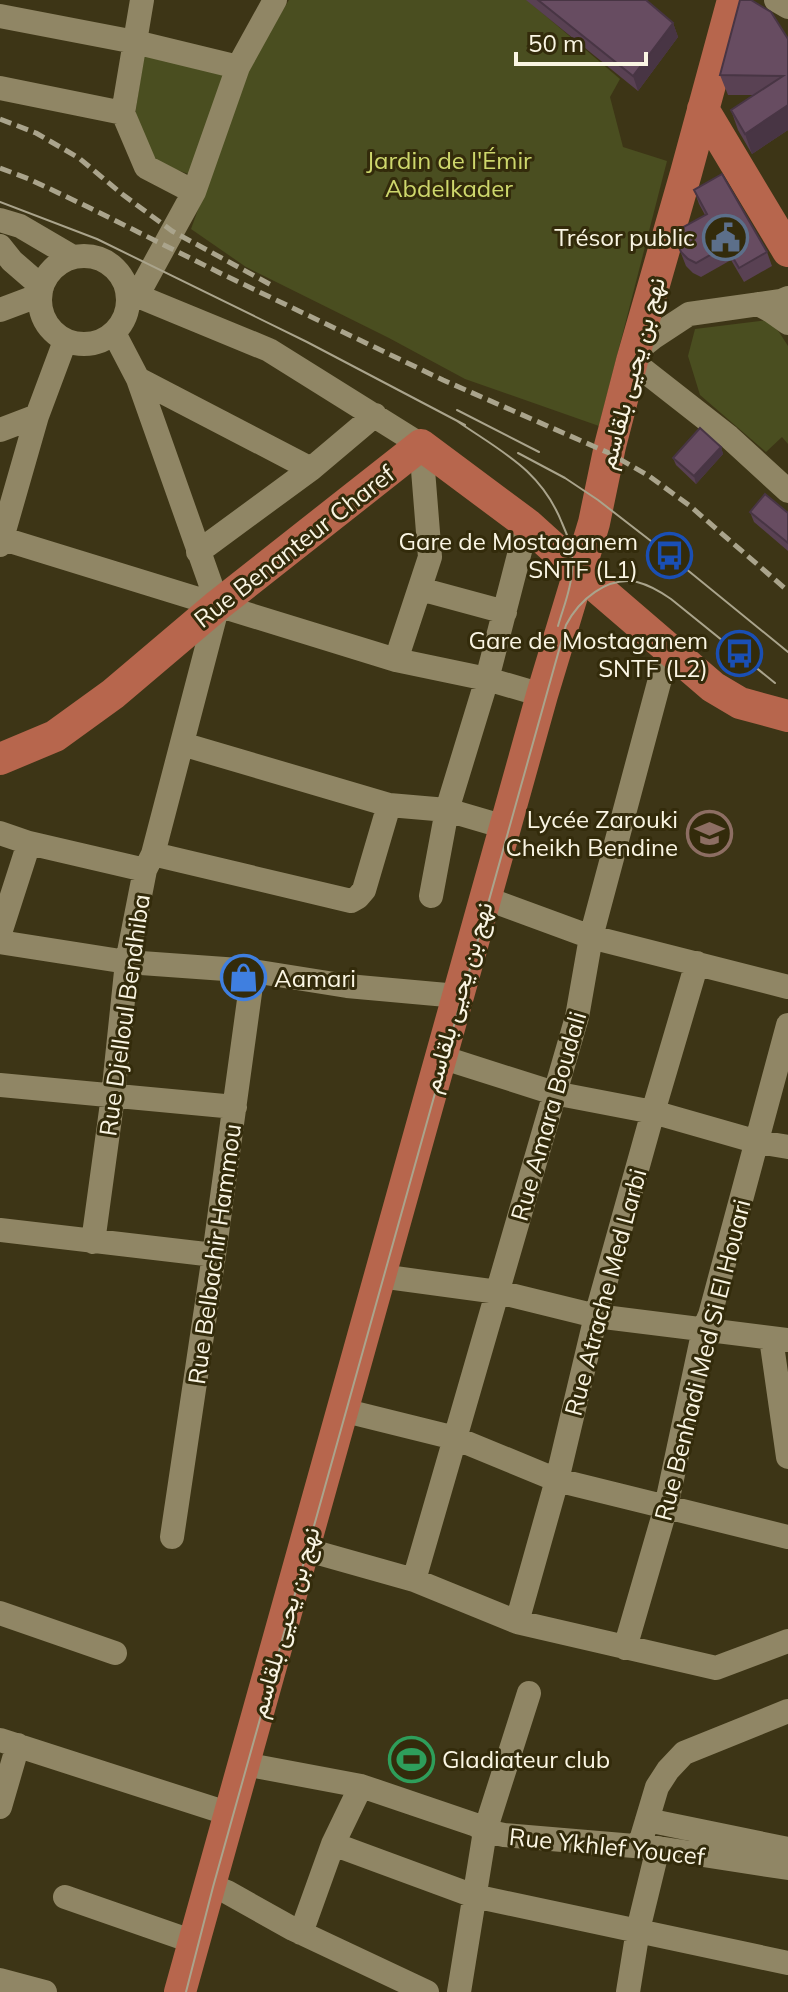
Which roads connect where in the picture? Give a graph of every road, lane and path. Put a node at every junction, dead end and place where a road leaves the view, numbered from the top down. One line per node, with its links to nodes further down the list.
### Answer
1 (142, 0): 7 (street)
2 (275, 0): 8 (street)
3 (733, 0): 10 (main road, نهج بن يحيى بلقاسم)
4 (776, 0): 5 (street)
5 (788, 7)
6 (8, 11): 7 (street)
7 (135, 42): 8 (street); 11 (street)
8 (238, 67): 13 (street)
9 (0, 88): 11 (street)
10 (703, 109): 12 (main road, نهج بن يحيى بلقاسم); 14 (main road)
11 (123, 113): 13 (street)
12 (686, 173): 14 (main road); 19 (main road, نهج بن يحيى بلقاسم)
13 (194, 192): 21 (street)
14 (757, 199): 17 (main road)
15 (0, 220): 18 (street)
16 (0, 246): 20 (street)
17 (788, 251)
18 (73, 257): 20 (street); 21 (street)
19 (655, 279): 24 (street); 27 (main road, نهج بن يحيى بلقاسم)
20 (41, 291): 23 (street); 26 (street)
21 (132, 294): 25 (street); 29 (street)
22 (781, 306): 24 (street)
23 (0, 310)
24 (689, 314): 27 (street)
25 (114, 333): 26 (street); 28 (street)
26 (65, 341): 30 (street)
27 (633, 357): 34 (street); 38 (main road, نهج بن يحيى بلقاسم)
28 (138, 379): 33 (street); 37 (street)
29 (375, 415): 32 (street); 33 (street)
30 (37, 416): 31 (street); 36 (street)
31 (0, 430)
32 (421, 445): 35 (main road); 39 (street); 40 (main road, Rue Benanteur Charef)
33 (311, 469): 37 (street)
34 (788, 491)
35 (527, 524): 38 (main road); 41 (street)
36 (1, 541): 40 (street)
37 (198, 552): 40 (street)
38 (580, 570): 42 (main road); 45 (main road, نهج بن يحيى بلقاسم)
39 (420, 589): 41 (street); 43 (street)
40 (218, 605): 43 (street); 47 (street, Rue Djelloul Bendhiba); 48 (main road, Rue Benanteur Charef)
41 (505, 612): 44 (street)
42 (668, 649): 46 (main road); 58 (street, Rue Amara Boudali)
43 (396, 660): 44 (street)
44 (487, 679): 45 (street); 50 (street)
45 (542, 695): 51 (main road, نهج بن يحيى بلقاسم)
46 (788, 716)
47 (182, 744): 49 (street); 54 (street, Rue Djelloul Bendhiba)
48 (0, 759)
49 (389, 805): 50 (street); 54 (street)
50 (447, 810): 51 (street); 55 (street)
51 (505, 827): 56 (main road, نهج بن يحيى بلقاسم)
52 (0, 833): 53 (street)
53 (29, 843): 54 (street); 57 (street)
54 (149, 862): 60 (street, Rue Djelloul Bendhiba)
55 (431, 896)
56 (485, 898): 58 (street); 64 (main road, نهج بن يحيى بلقاسم)
57 (0, 933)
58 (591, 937): 61 (street); 68 (street, Rue Amara Boudali)
59 (0, 942): 60 (street)
60 (127, 962): 62 (street); 69 (street, Rue Djelloul Bendhiba)
61 (697, 963): 63 (street); 71 (street, Rue Atrache Med Larbi)
62 (253, 971): 64 (street); 70 (street, Rue Belbachir Hammou)
63 (788, 987)
64 (458, 996): 66 (main road, نهج بن يحيى بلقاسم)
65 (788, 1025): 72 (street, Rue Benhadi Med Si El Houari)
66 (441, 1057): 68 (street); 77 (main road, نهج بن يحيى بلقاسم)
67 (0, 1085): 69 (street)
68 (554, 1093): 71 (street); 78 (street, Rue Amara Boudali)
69 (113, 1096): 70 (street); 75 (street, Rue Djelloul Bendhiba)
70 (235, 1107): 76 (street, Rue Belbachir Hammou)
71 (653, 1112): 72 (street); 79 (street, Rue Atrache Med Larbi)
72 (758, 1142): 73 (street); 80 (street, Rue Benhadi Med Si El Houari)
73 (788, 1147)
74 (0, 1230): 75 (street)
75 (93, 1242): 76 (street)
76 (214, 1255): 87 (street, Rue Belbachir Hammou)
77 (380, 1276): 78 (street); 82 (main road, نهج بن يحيى بلقاسم)
78 (498, 1292): 79 (street); 83 (street, Rue Amara Boudali)
79 (596, 1316): 80 (street); 85 (street, Rue Atrache Med Larbi)
80 (704, 1329): 81 (street); 86 (street, Rue Benhadi Med Si El Houari)
81 (780, 1339): 84 (street)
82 (342, 1410): 83 (street); 89 (main road, نهج بن يحيى بلقاسم)
83 (455, 1438): 85 (street); 90 (street, Rue Amara Boudali)
84 (788, 1457)
85 (557, 1480): 86 (street); 92 (street, Rue Atrache Med Larbi)
86 (666, 1507): 88 (street); 94 (street, Rue Benhadi Med Si El Houari)
87 (172, 1537)
88 (788, 1537)
89 (304, 1549): 90 (street); 99 (main road, نهج بن يحيى بلقاسم)
90 (414, 1580): 92 (street)
91 (0, 1613): 95 (street)
92 (517, 1622): 94 (street)
93 (788, 1641): 94 (street)
94 (625, 1648)
95 (115, 1653)
96 (529, 1693): 104 (street)
97 (788, 1711): 103 (street)
98 (9, 1742): 101 (street); 102 (street)
99 (244, 1764): 100 (street, Rue Ykhlef Youcef); 102 (main road, نهج بن يحيى بلقاسم)
100 (361, 1786): 104 (street, Rue Ykhlef Youcef); 105 (street)
101 (0, 1807)
102 (230, 1814): 109 (main road, نهج بن يحيى بلقاسم)
103 (647, 1820): 106 (street); 107 (street)
104 (485, 1831): 106 (street, Rue Ykhlef Youcef); 110 (street)
105 (333, 1844): 110 (street); 113 (street)
106 (648, 1848): 108 (street, Rue Ykhlef Youcef); 112 (street)
107 (788, 1849)
108 (788, 1868)
109 (210, 1885): 113 (street); 114 (main road, نهج بن يحيى بلقاسم); 119 (main road, نهج بن يحيى بلقاسم)
110 (474, 1896): 112 (street); 121 (street)
111 (65, 1897): 114 (street)
112 (638, 1930): 115 (street); 122 (street)
113 (301, 1933): 120 (street)
114 (194, 1942): 118 (main road, نهج بن يحيى بلقاسم)
115 (788, 1963)
116 (0, 1980): 117 (street)
117 (45, 1992)
118 (180, 1992)
119 (195, 1992)
120 (427, 1992)
121 (459, 1992)
122 (628, 1992)

